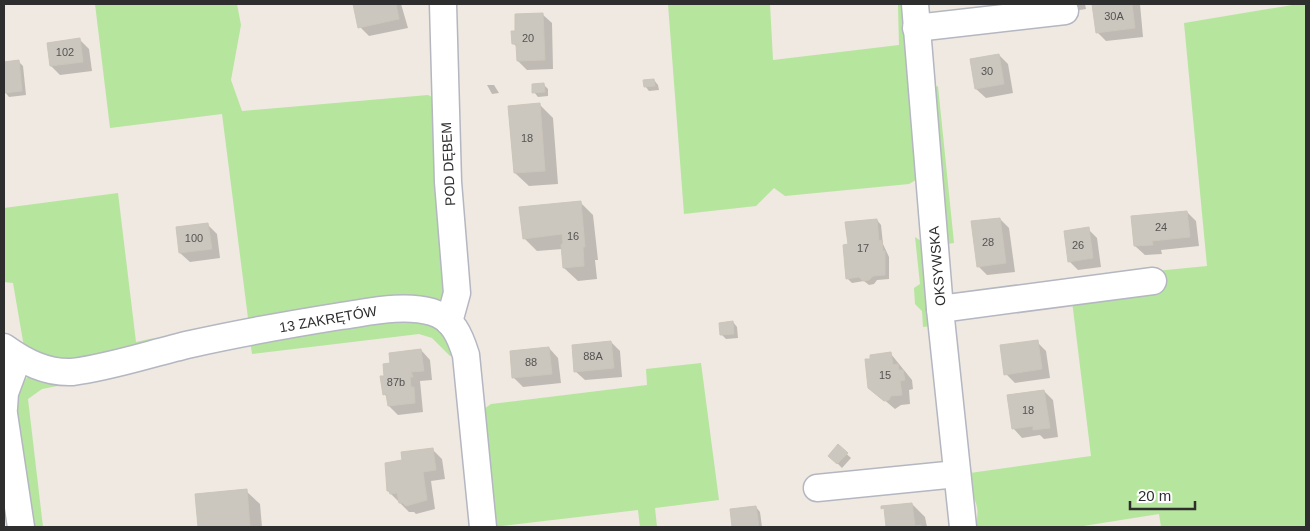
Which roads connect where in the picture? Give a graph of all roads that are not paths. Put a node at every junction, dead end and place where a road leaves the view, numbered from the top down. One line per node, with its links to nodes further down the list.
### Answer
1 (443, 4): 6 (street, POD DĘBEM)
2 (1065, 11): 3 (street)
3 (915, 16): 5 (street, OKSYWSKA)
4 (1152, 281): 5 (street)
5 (940, 309): 10 (street, OKSYWSKA)
6 (449, 322): 7 (street, 13 ZAKRĘTÓW); 13 (street)
7 (11, 352): 8 (street)
8 (4, 408)
9 (4, 414): 12 (street)
10 (956, 474): 11 (street); 14 (street, OKSYWSKA)
11 (817, 488)
12 (20, 527)
13 (483, 527)
14 (963, 527)

